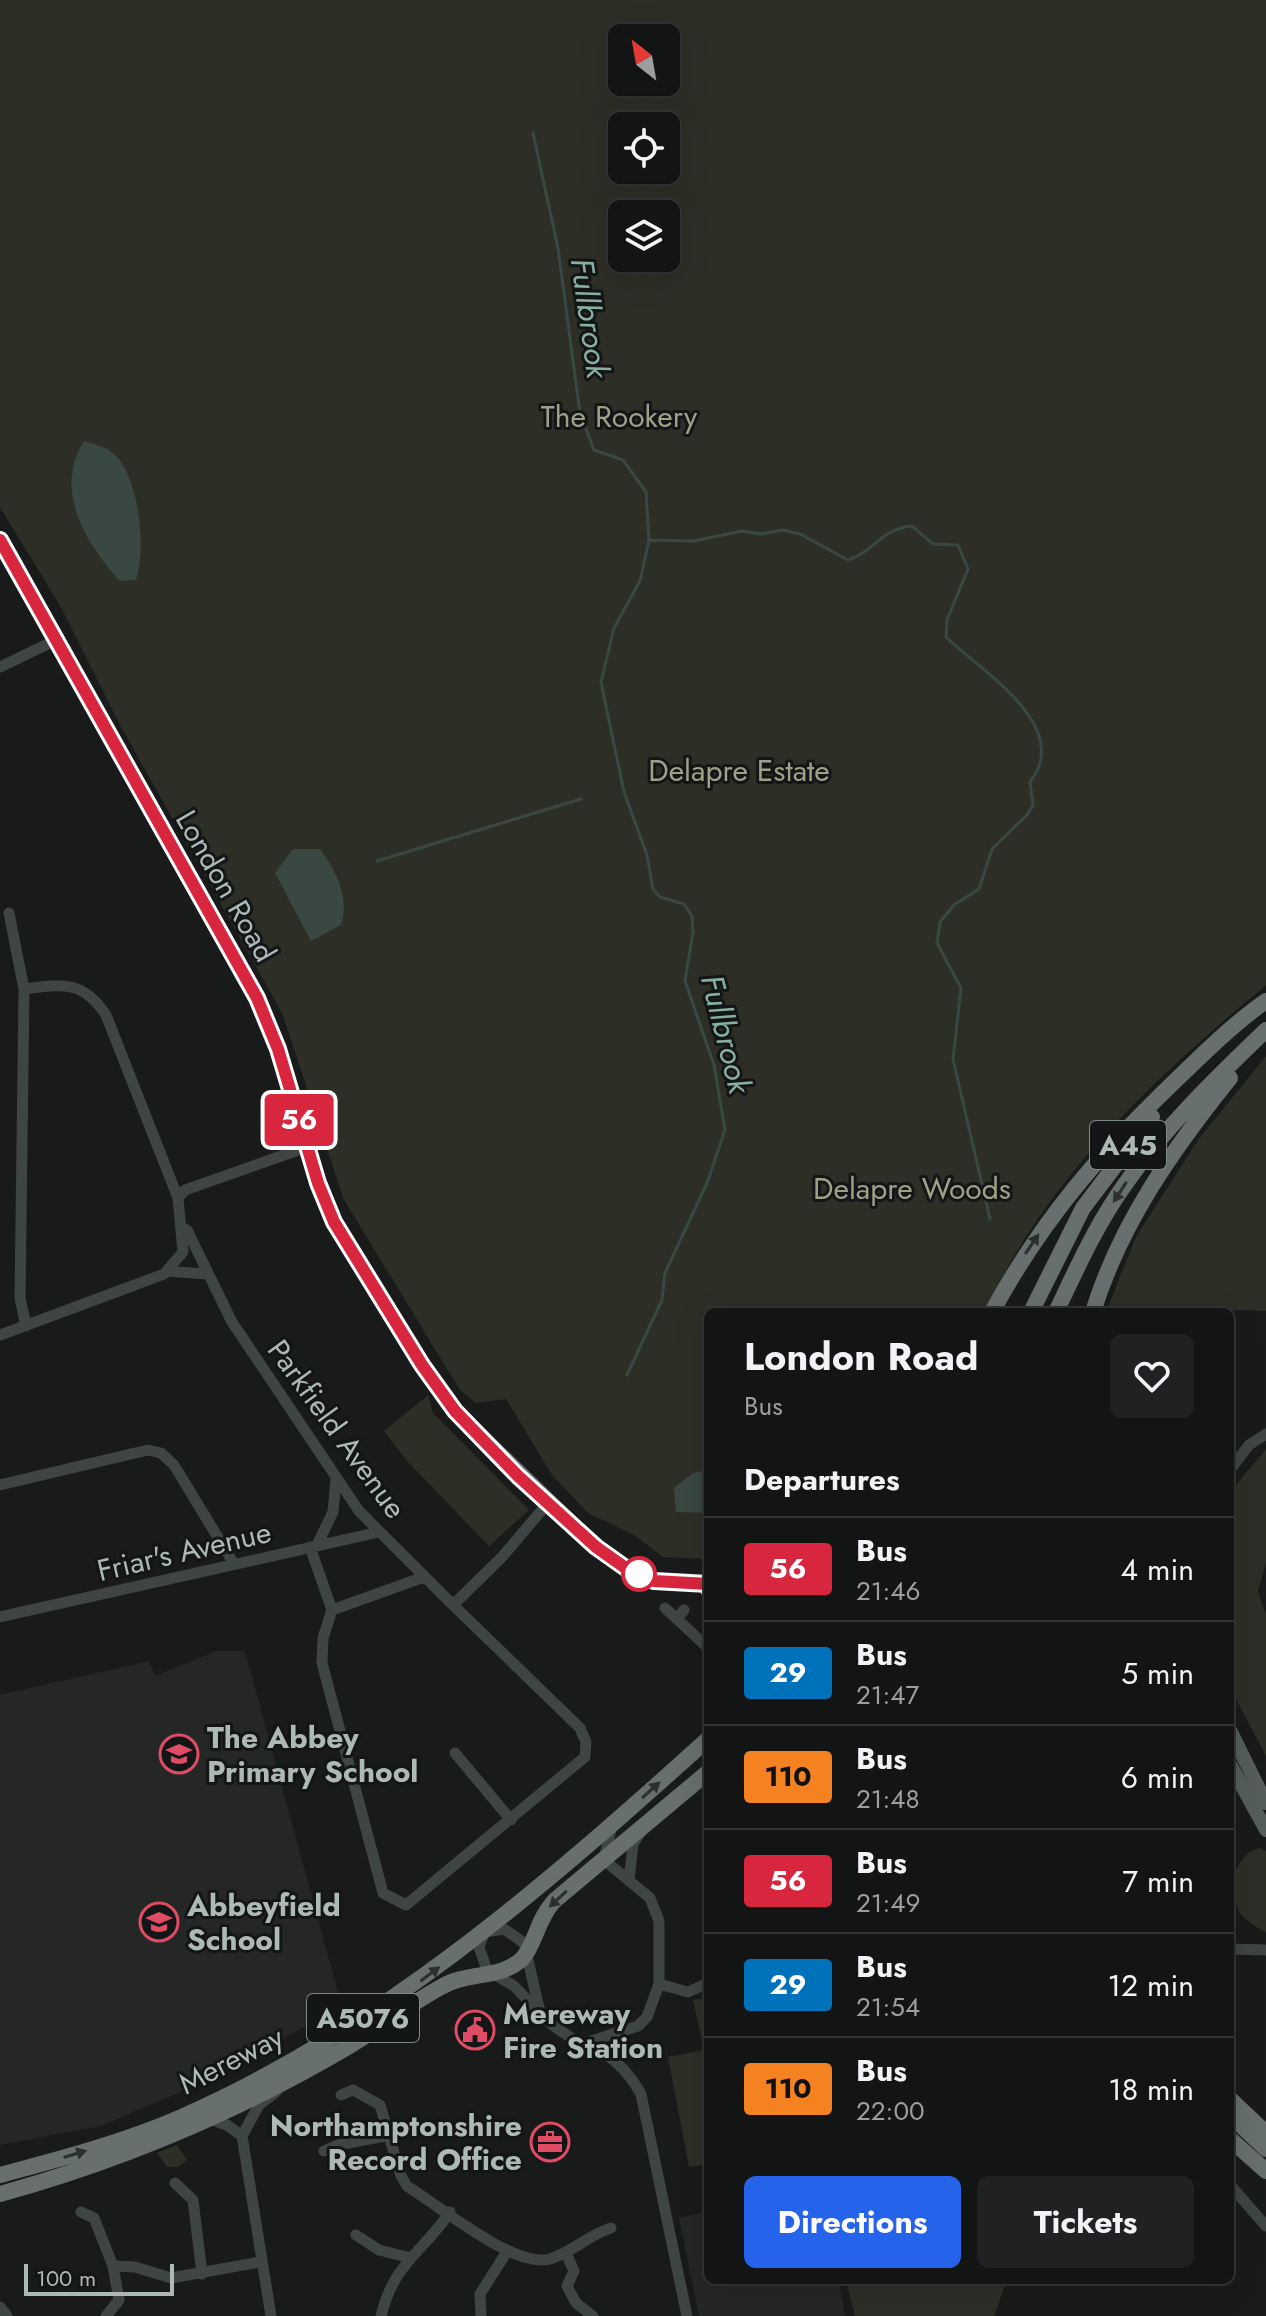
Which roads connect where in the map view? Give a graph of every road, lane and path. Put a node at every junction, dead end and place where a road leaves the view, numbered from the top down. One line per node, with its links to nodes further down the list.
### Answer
1 (0, 540): 2 (highway, London Road)
2 (58, 639): 3 (street); 9 (highway, London Road)
3 (0, 667)
4 (9, 913): 5 (street)
5 (24, 989): 10 (street); 18 (street)
6 (1266, 1001): 14 (highway, one-way to 6)
7 (1266, 1010): 15 (highway, A45)
8 (1266, 1032): 16 (highway, A45, one-way to 16); 17 (highway)
9 (307, 1147): 10 (street); 24 (highway, London Road)
10 (178, 1198): 11 (street)
11 (182, 1228): 12 (street); 13 (street, Parkfield Avenue)
12 (167, 1271): 13 (street); 18 (street)
13 (206, 1274): 22 (street, Parkfield Avenue)
14 (994, 1308)
15 (1033, 1308)
16 (1058, 1308)
17 (1094, 1308)
18 (26, 1326): 19 (street)
19 (0, 1335)
20 (1266, 1434): 21 (street)
21 (1234, 1465)
22 (335, 1477): 25 (street, Parkfield Avenue); 26 (street)
23 (0, 1485): 27 (street)
24 (548, 1503): 29 (highway, London Road); 30 (street)
25 (379, 1532): 26 (street, Friar's Avenue); 28 (street, Parkfield Avenue)
26 (314, 1546): 27 (street, Friar's Avenue); 32 (street)
27 (234, 1564): 33 (street, Friar's Avenue)
28 (424, 1577): 30 (street, Parkfield Avenue); 32 (street)
29 (704, 1585)
30 (453, 1605): 42 (street, Parkfield Avenue)
31 (665, 1608): 34 (street)
32 (332, 1610): 42 (street, Parkfield Avenue)
33 (0, 1617)
34 (704, 1643)
35 (1234, 1738): 40 (main road)
36 (704, 1743): 43 (highway, Mereway / A5076, one-way to 36)
37 (455, 1753): 42 (street)
38 (1234, 1771): 44 (main road)
39 (704, 1775): 41 (highway)
40 (1266, 1803)
41 (654, 1817): 45 (highway); 46 (street)
42 (511, 1820)
43 (612, 1824): 45 (street); 47 (highway, Mereway / A5076)
44 (1266, 1830)
45 (604, 1860): 46 (street); 49 (highway, one-way to 49)
46 (629, 1881): 52 (street)
47 (485, 1932): 49 (street); 51 (street); 69 (highway, Mereway / A5076, one-way to 47)
48 (1234, 1949): 50 (street)
49 (529, 1950): 51 (highway, Mereway / A5076); 54 (street)
50 (1266, 1950)
51 (493, 1974): 54 (street); 56 (highway, Mereway / A5076)
52 (659, 1984): 53 (street); 55 (street)
53 (704, 1985)
54 (540, 2012): 55 (street)
55 (585, 2043): 91 (street)
56 (309, 2067): 59 (highway, Mereway / A5076); 63 (street)
57 (341, 2095): 64 (street)
58 (1234, 2103): 62 (highway)
59 (209, 2119): 63 (street); 72 (highway, Mereway / A5076)
60 (1234, 2119): 66 (highway)
61 (431, 2127): 64 (street)
62 (1266, 2133)
63 (242, 2136): 81 (street)
64 (390, 2138): 67 (street); 74 (street)
65 (1234, 2143): 68 (highway)
66 (1266, 2149)
67 (324, 2151)
68 (1266, 2171)
69 (0, 2175)
70 (175, 2183): 83 (street)
71 (1234, 2190): 75 (street)
72 (0, 2194)
73 (81, 2212): 82 (street)
74 (450, 2212): 78 (street); 80 (street)
75 (1266, 2226)
76 (611, 2228): 79 (street)
77 (356, 2235): 80 (street)
78 (506, 2253): 79 (street); 89 (street)
79 (566, 2253): 90 (street)
80 (411, 2258): 88 (street)
81 (260, 2262): 83 (street); 87 (street)
82 (113, 2266): 83 (street); 86 (street)
83 (202, 2274)
84 (0, 2307): 85 (street)
85 (7, 2316)
86 (106, 2316)
87 (271, 2316)
88 (381, 2316)
89 (481, 2316)
90 (593, 2316)
91 (687, 2316)

